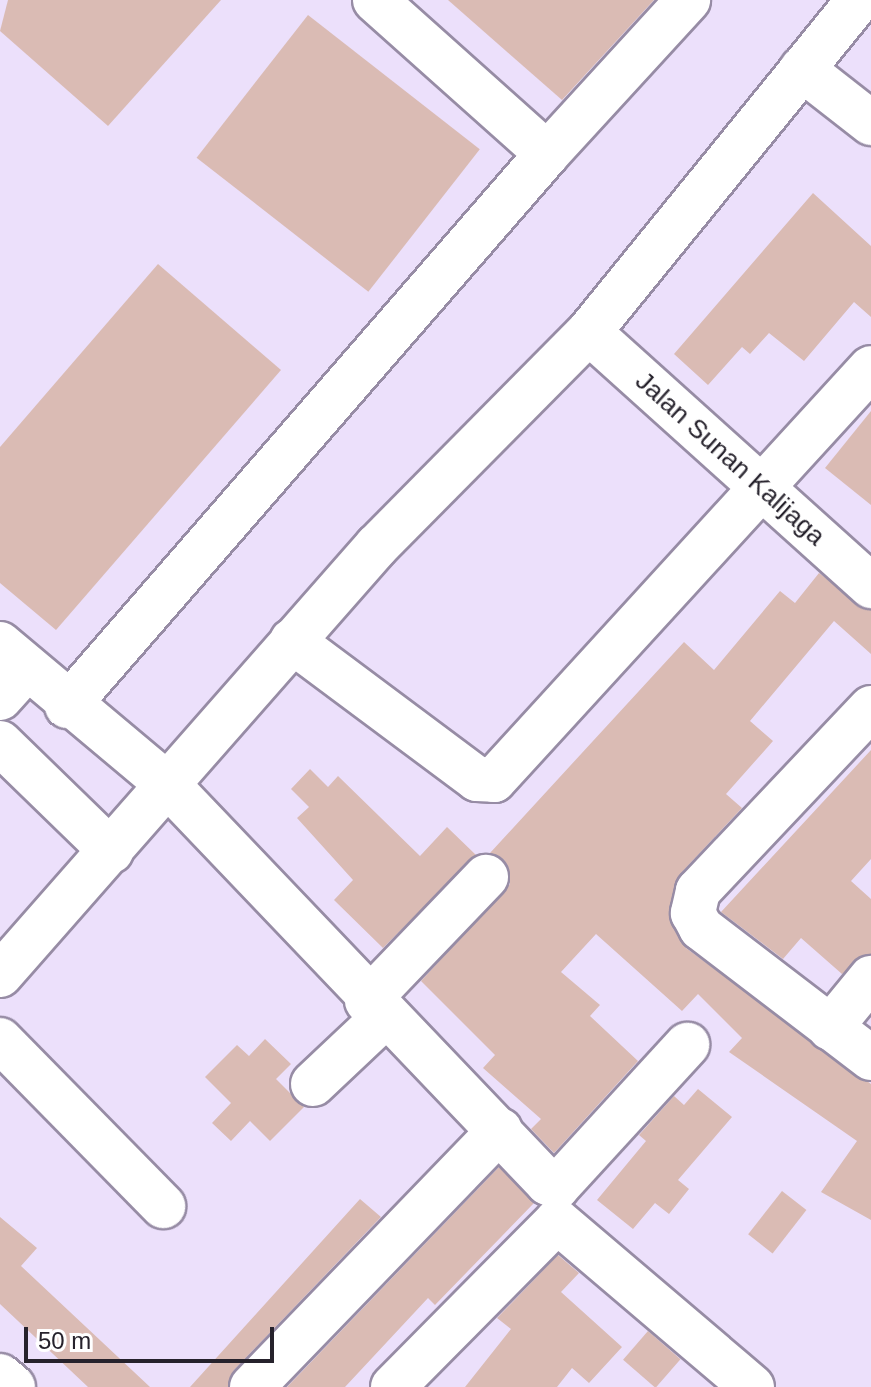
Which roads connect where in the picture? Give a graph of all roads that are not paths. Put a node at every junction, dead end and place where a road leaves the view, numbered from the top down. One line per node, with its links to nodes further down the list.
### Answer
1 (375, 0): 6 (street)
2 (688, 0): 6 (street)
3 (859, 0): 4 (street)
4 (802, 69): 5 (street); 7 (street)
5 (871, 123)
6 (547, 154): 13 (street)
7 (589, 332): 9 (street, Jalan Sunan Kalijaga); 11 (street)
8 (871, 368): 9 (street)
9 (764, 492): 10 (street, Jalan Sunan Kalijaga); 11 (street)
10 (871, 586)
11 (292, 641): 16 (street)
12 (8, 671): 13 (street)
13 (67, 706): 16 (street)
14 (871, 708): 22 (street)
15 (0, 743): 17 (street)
16 (168, 785): 17 (street); 21 (street)
17 (111, 851): 19 (street)
18 (486, 877): 21 (street)
19 (0, 975)
20 (871, 978): 22 (street)
21 (376, 1009): 26 (street); 27 (street)
22 (830, 1028): 25 (street)
23 (0, 1040): 28 (street)
24 (687, 1045): 27 (street)
25 (871, 1058)
26 (313, 1084)
27 (500, 1130): 31 (street)
28 (163, 1206)
29 (0, 1376): 30 (street)
30 (13, 1387)
31 (252, 1387)
32 (393, 1387): 33 (street)
33 (752, 1387)

